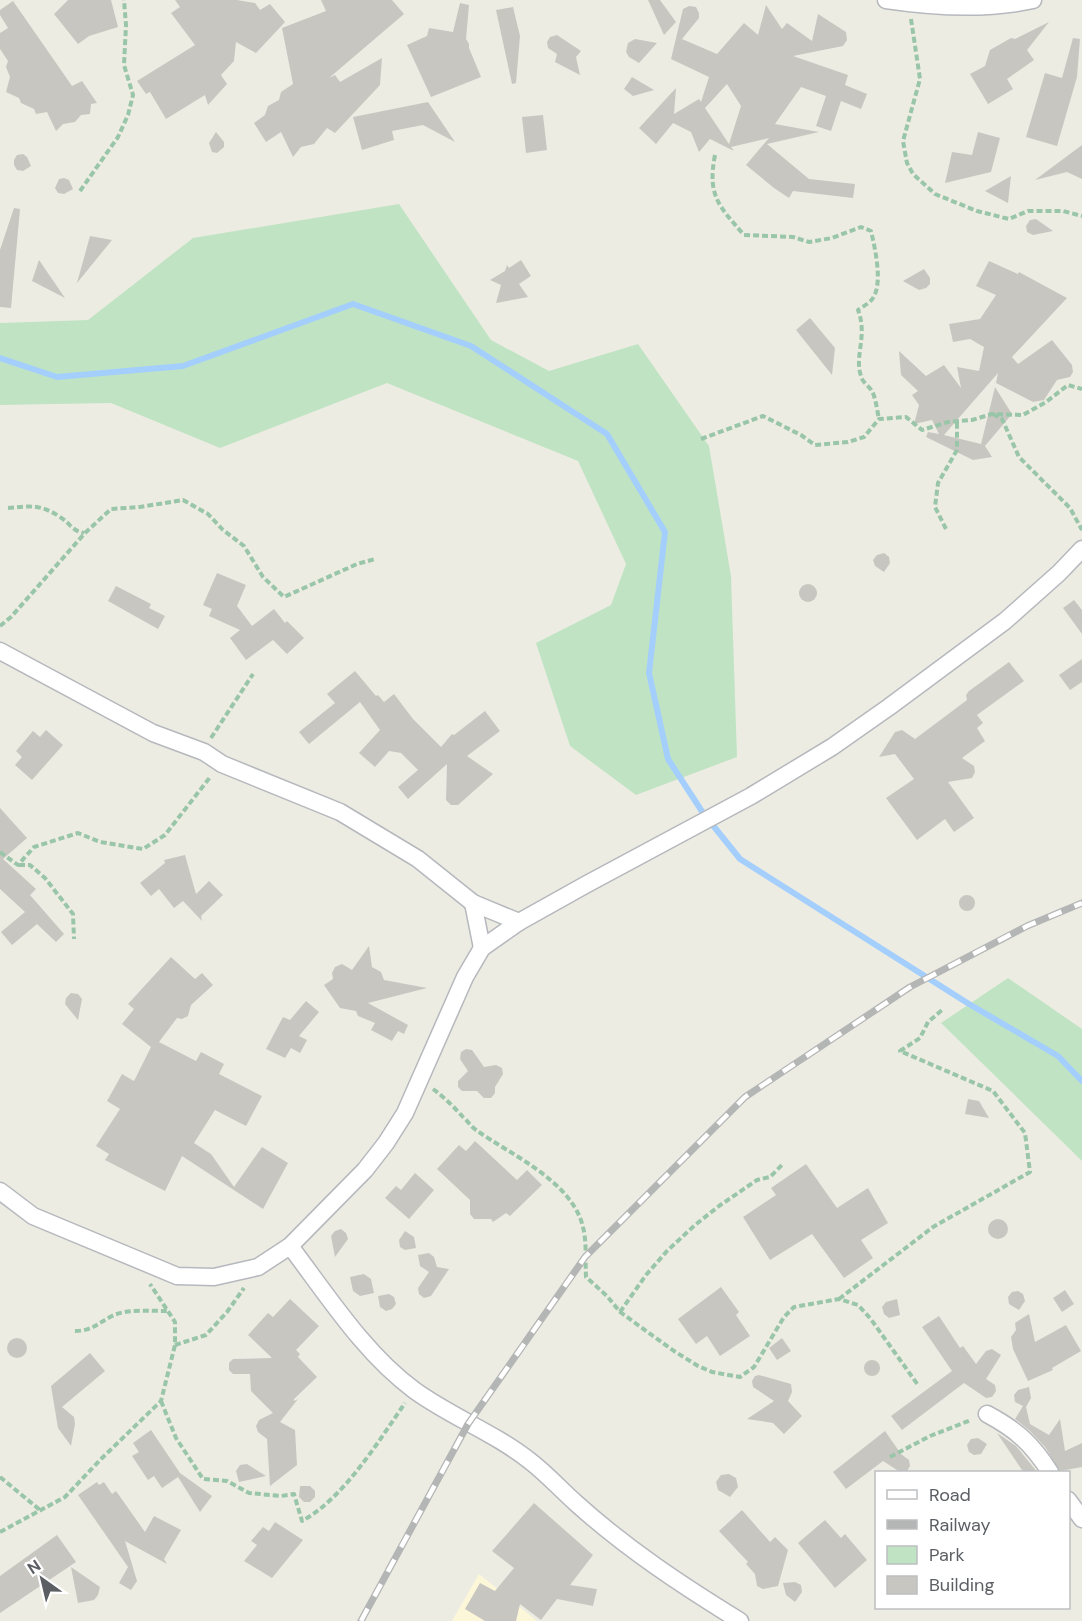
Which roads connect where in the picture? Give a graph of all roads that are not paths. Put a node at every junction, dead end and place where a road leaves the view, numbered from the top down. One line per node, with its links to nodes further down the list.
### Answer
1 (886, 0): 2 (street)
2 (1033, 0)
3 (1082, 549): 6 (street)
4 (0, 651): 5 (street)
5 (473, 903): 6 (street); 7 (street)
6 (519, 922): 7 (street)
7 (482, 948): 9 (street)
8 (0, 1191): 9 (street)
9 (290, 1246): 14 (street)
10 (987, 1414): 11 (street)
11 (1049, 1471)
12 (1070, 1503): 13 (street)
13 (1082, 1519)
14 (740, 1621)

